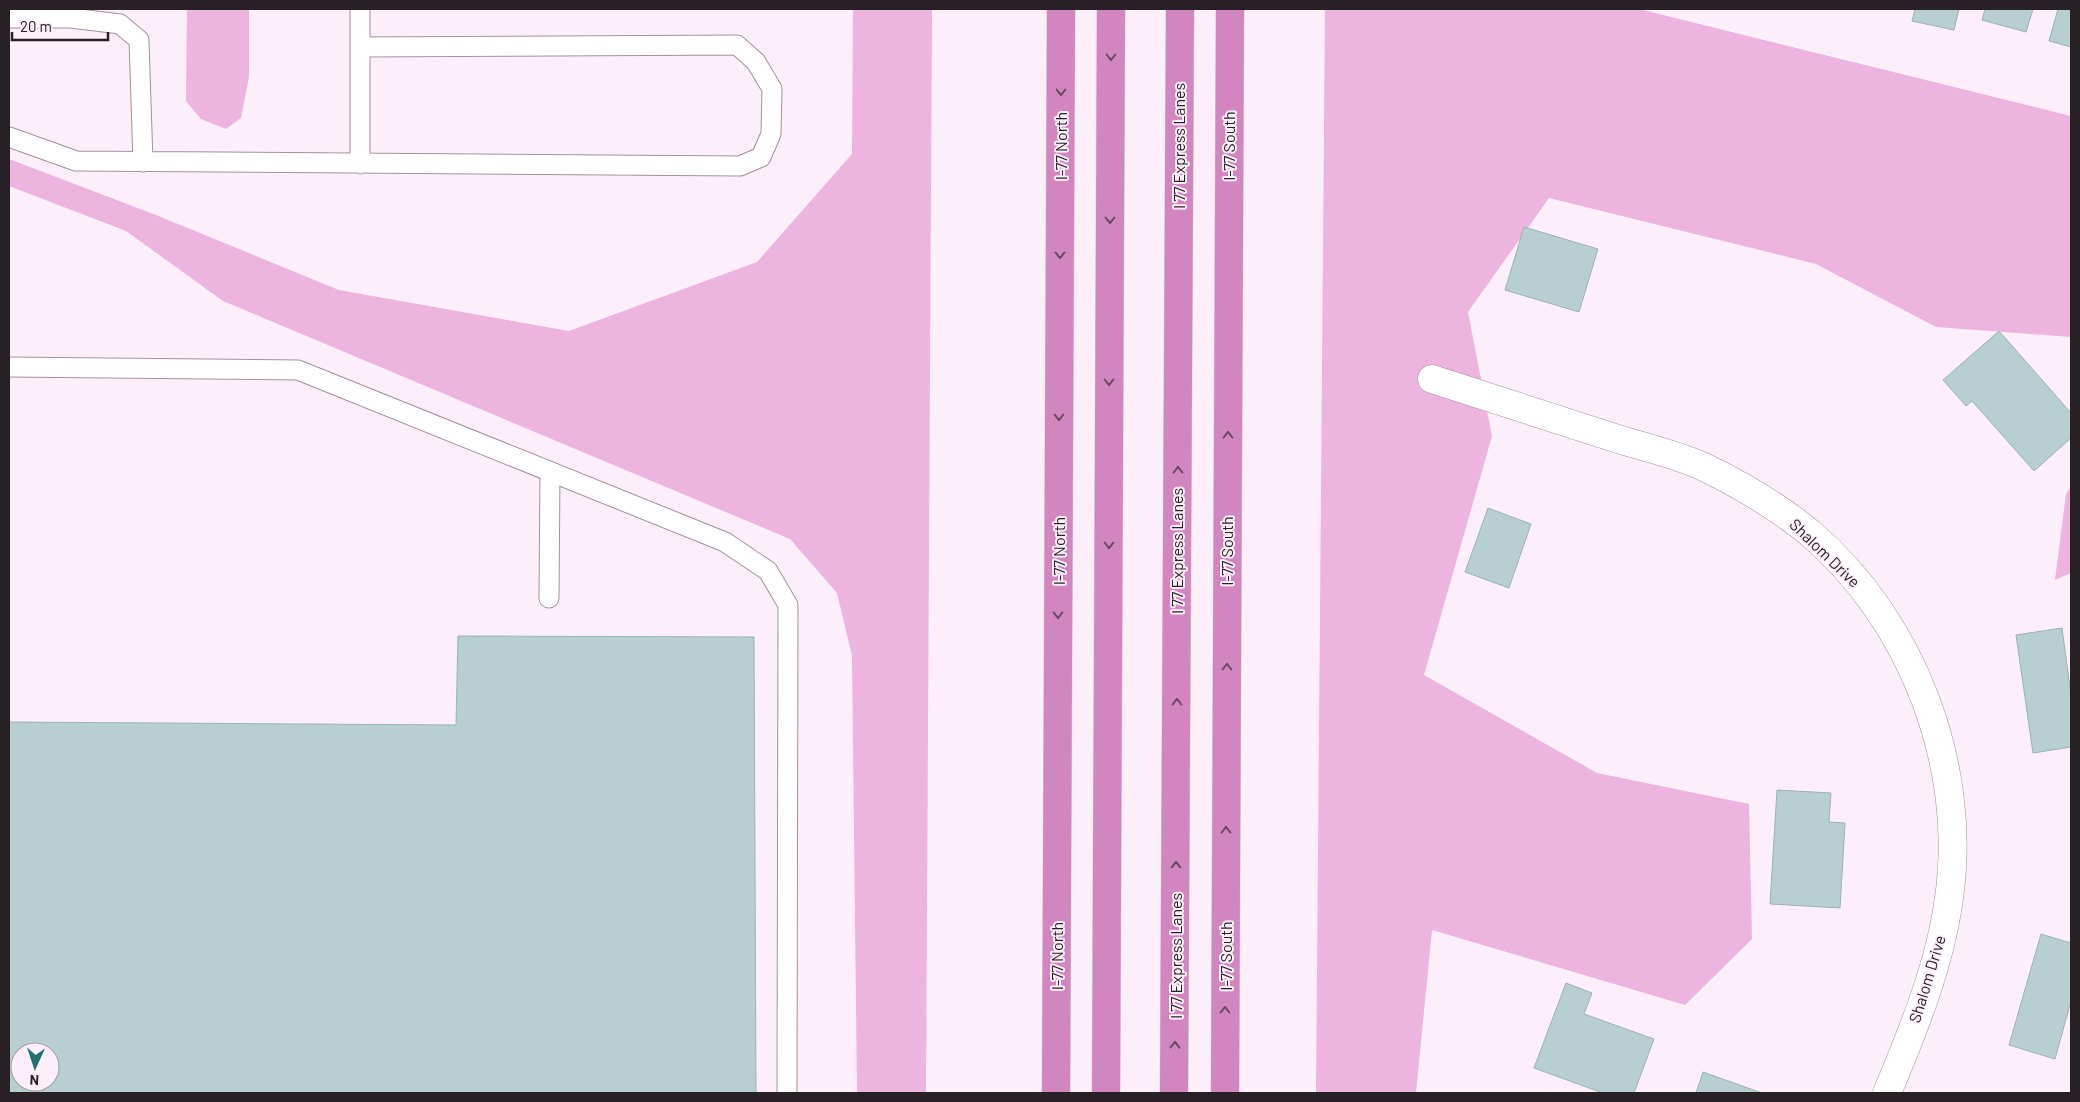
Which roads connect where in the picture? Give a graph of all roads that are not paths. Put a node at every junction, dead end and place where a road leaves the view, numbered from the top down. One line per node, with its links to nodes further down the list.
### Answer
1 (360, 9): 7 (lane)
2 (1061, 9): 16 (highway, I-77 North, one-way to 16)
3 (1111, 9): 17 (highway, one-way to 17)
4 (1180, 9): 18 (highway, I 77 Express Lanes, one-way to 4)
5 (1230, 9): 19 (highway, I-77 South, one-way to 5)
6 (9, 18): 9 (lane)
7 (360, 47): 10 (lane); 10 (lane)
8 (9, 137): 9 (lane)
9 (143, 162): 10 (lane)
10 (360, 164)
11 (9, 367): 13 (lane)
12 (1432, 379): 20 (street, Shalom Drive)
13 (550, 472): 14 (lane); 15 (lane)
14 (549, 598)
15 (787, 1093)
16 (1056, 1093)
17 (1106, 1093)
18 (1174, 1093)
19 (1225, 1093)
20 (1887, 1093)

